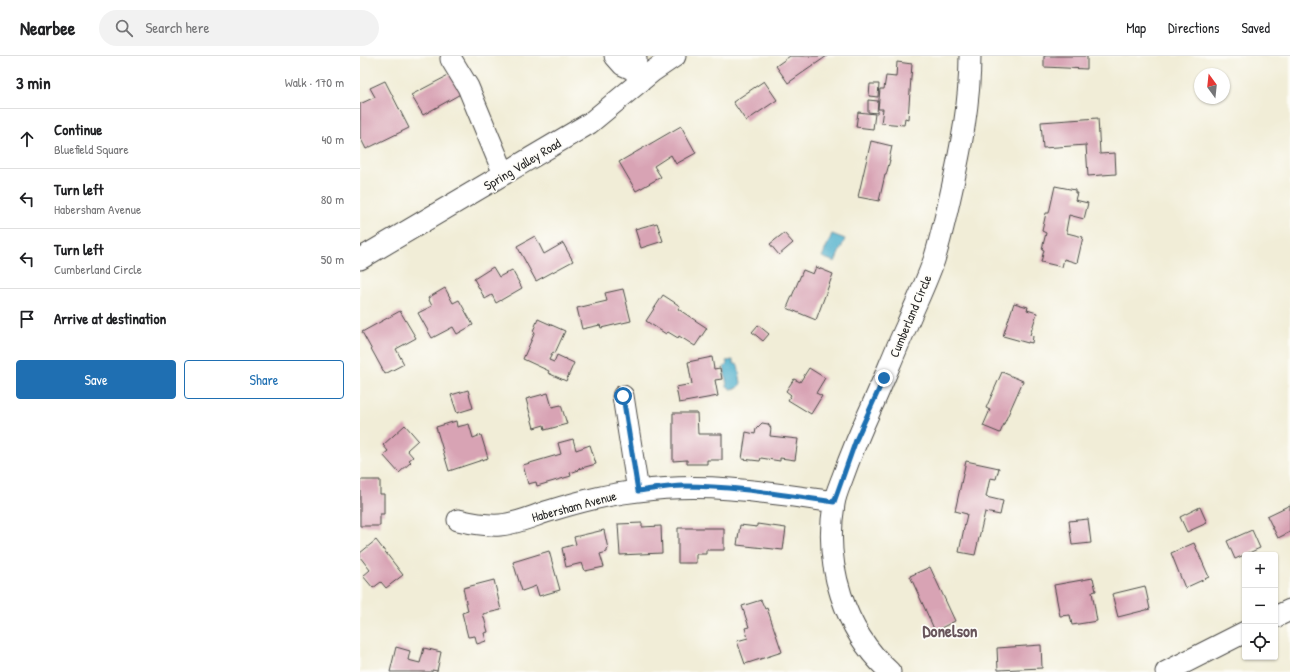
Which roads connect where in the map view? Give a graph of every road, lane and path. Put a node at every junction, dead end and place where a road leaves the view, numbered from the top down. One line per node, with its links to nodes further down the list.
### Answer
1 (615, 56): 5 (street)
2 (675, 56): 5 (street, Spring Valley Road)
3 (970, 56): 10 (street, Cumberland Circle)
4 (451, 59): 6 (street)
5 (636, 69): 6 (street, Spring Valley Road)
6 (504, 174): 7 (street, Spring Valley Road)
7 (360, 259)
8 (623, 396): 9 (street)
9 (638, 491): 10 (street, Habersham Avenue); 11 (street, Habersham Avenue)
10 (834, 502): 15 (street, Cumberland Circle)
11 (458, 520)
12 (1290, 610): 13 (street)
13 (1278, 616)
14 (1242, 634): 16 (street)
15 (890, 672)
16 (1166, 672)

